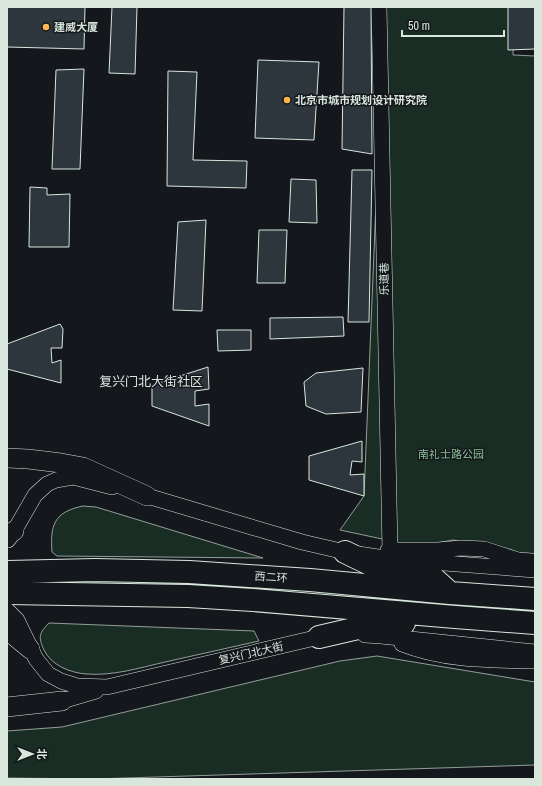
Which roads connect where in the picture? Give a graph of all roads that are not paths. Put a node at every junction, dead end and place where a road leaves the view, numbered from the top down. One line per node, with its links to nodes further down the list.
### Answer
1 (379, 7): 5 (street, 乐道巷)
2 (7, 458): 3 (main road)
3 (147, 496): 4 (street); 6 (street)
4 (9, 535)
5 (390, 550): 6 (street); 7 (street)
6 (345, 552): 8 (street); 10 (highway)
7 (535, 561)
8 (535, 570)
9 (7, 572): 10 (highway, 西二环)
10 (450, 593): 12 (highway, 西二环)
11 (7, 594): 14 (highway)
12 (535, 599)
13 (7, 610): 19 (street, 复兴门北大街)
14 (455, 617): 15 (highway); 18 (highway)
15 (535, 623)
16 (7, 630): 19 (main road)
17 (381, 636): 18 (street, 复兴门北大街); 20 (street, 复兴门北大街); 21 (street)
18 (319, 637): 22 (street, 复兴门北大街)
19 (30, 648): 22 (street, 复兴门北大街)
20 (535, 652)
21 (535, 661)
22 (108, 687): 23 (street)
23 (62, 701): 24 (main road)
24 (7, 707)

